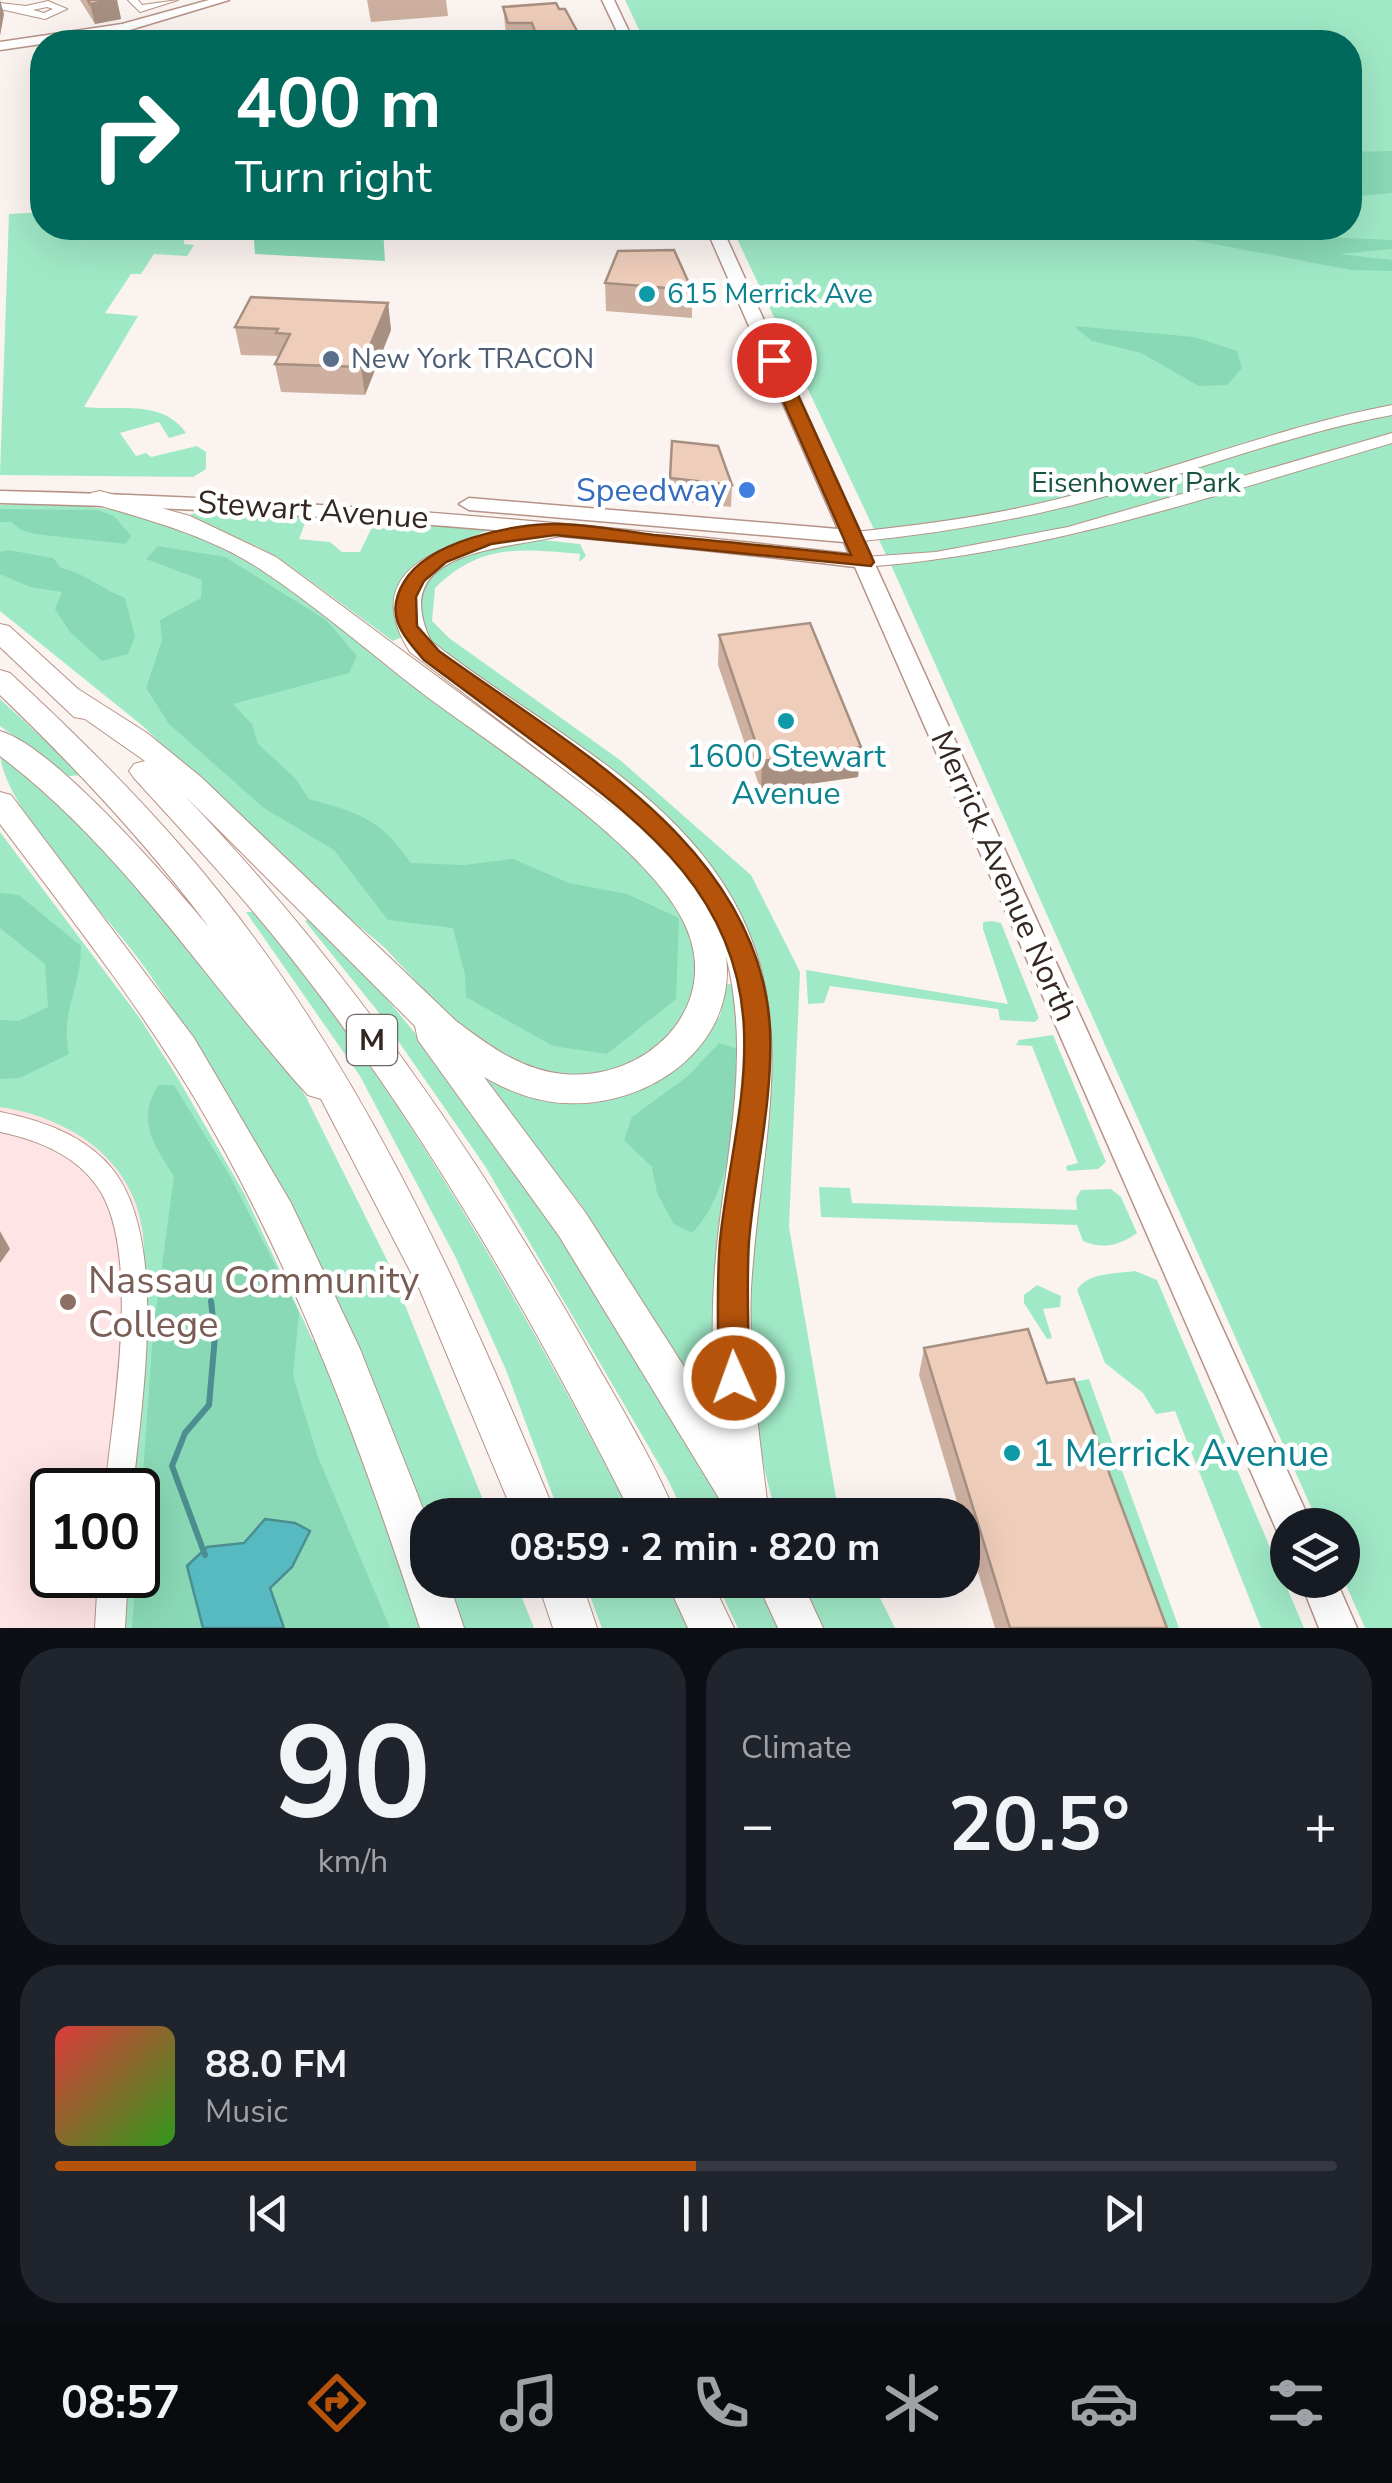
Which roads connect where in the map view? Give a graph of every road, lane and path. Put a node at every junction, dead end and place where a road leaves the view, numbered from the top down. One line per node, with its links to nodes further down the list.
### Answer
1 (74, 0): 6 (street)
2 (133, 0): 3 (street)
3 (172, 0)
4 (608, 0): 13 (main road)
5 (229, 4): 11 (main road); 12 (main road)
6 (58, 5): 8 (street); 9 (street)
7 (0, 6): 8 (street)
8 (28, 8): 9 (street)
9 (45, 16): 10 (street)
10 (44, 30)
11 (112, 30)
12 (151, 30)
13 (622, 30)
14 (30, 43): 15 (main road)
15 (0, 46)
16 (30, 51): 17 (main road)
17 (0, 54)
18 (719, 240): 34 (main road, Merrick Avenue North)
19 (1392, 410): 20 (street)
20 (1274, 438): 22 (street); 30 (street)
21 (1392, 438): 22 (street)
22 (1302, 462): 35 (street)
23 (0, 481): 24 (main road, Stewart Avenue)
24 (204, 494): 26 (main road, Stewart Avenue); 27 (main road, Stewart Avenue); 29 (main road, Stewart Avenue)
25 (0, 498): 26 (main road, Stewart Avenue)
26 (100, 498): 43 (highway)
27 (413, 499): 28 (main road, Stewart Avenue); 29 (main road)
28 (478, 504): 31 (main road); 34 (main road, Stewart Avenue)
29 (378, 513): 31 (main road, Stewart Avenue)
30 (1004, 515): 32 (street); 35 (street)
31 (494, 524): 33 (main road, Stewart Avenue)
32 (956, 524): 34 (street); 36 (street)
33 (555, 530): 37 (main road, Stewart Avenue); 50 (highway)
34 (853, 537): 37 (main road, Merrick Avenue North)
35 (1029, 541): 36 (street)
36 (980, 550): 37 (street)
37 (864, 562): 51 (main road, Merrick Avenue North)
38 (0, 632): 40 (highway, M)
39 (0, 679): 44 (highway, M)
40 (70, 696): 43 (highway); 48 (highway, M)
41 (0, 742): 44 (highway)
42 (0, 802): 58 (highway)
43 (406, 1000): 49 (highway)
44 (354, 1119): 47 (highway, M)
45 (0, 1122): 46 (street)
46 (121, 1468)
47 (528, 1498)
48 (646, 1498)
49 (743, 1498)
50 (748, 1498)
51 (1286, 1508)
52 (112, 1598): 57 (street)
53 (565, 1598): 59 (highway)
54 (697, 1598): 60 (highway)
55 (787, 1598): 61 (highway)
56 (1326, 1598): 62 (main road)
57 (110, 1628)
58 (442, 1628)
59 (575, 1628)
60 (712, 1628)
61 (801, 1628)
62 (1338, 1628)

